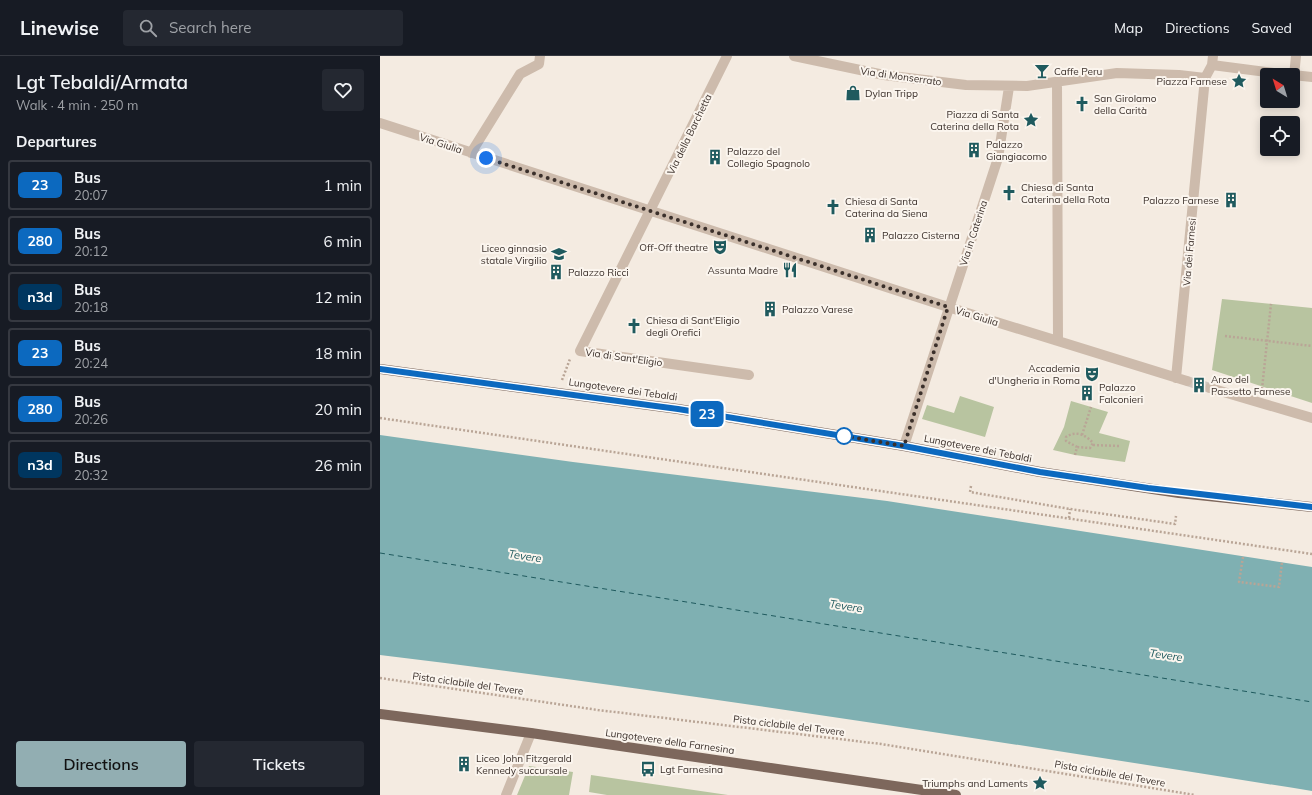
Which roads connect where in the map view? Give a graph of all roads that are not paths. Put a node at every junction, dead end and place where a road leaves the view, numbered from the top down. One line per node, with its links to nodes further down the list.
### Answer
1 (540, 56): 15 (street)
2 (727, 56): 16 (street, Via della Barchetta)
3 (794, 56): 5 (street, Via di Monserrato)
4 (1296, 56): 7 (street)
5 (823, 60): 13 (street, Via di Monserrato)
6 (1212, 61): 8 (street); 11 (street)
7 (1293, 68)
8 (1260, 69)
9 (1300, 76): 10 (street)
10 (1312, 77)
11 (1205, 78): 12 (street); 21 (street, Via dei Farnesi)
12 (1057, 82): 13 (street); 18 (street)
13 (1010, 87): 17 (street, Via in Caterina)
14 (380, 123): 15 (street, Via Giulia)
15 (471, 153): 16 (street, Via Giulia)
16 (650, 212): 17 (street, Via Giulia); 20 (street, Via di Sant'Eligio)
17 (948, 307): 18 (street, Via Giulia); 25 (street, Via in Caterina)
18 (1058, 341): 21 (street, Via Giulia)
19 (380, 369): 25 (main road, Lungotevere dei Tebaldi)
20 (749, 375)
21 (1176, 378): 22 (street, Via Giulia)
22 (1188, 381)
23 (1210, 388): 24 (street)
24 (1312, 418)
25 (904, 446): 26 (main road, Lungotevere dei Tebaldi)
26 (1312, 507)
27 (380, 714): 28 (main road, Lungotevere della Farnesina)
28 (531, 733): 29 (street); 30 (main road, Lungotevere della Farnesina)
29 (506, 795)
30 (956, 795)

